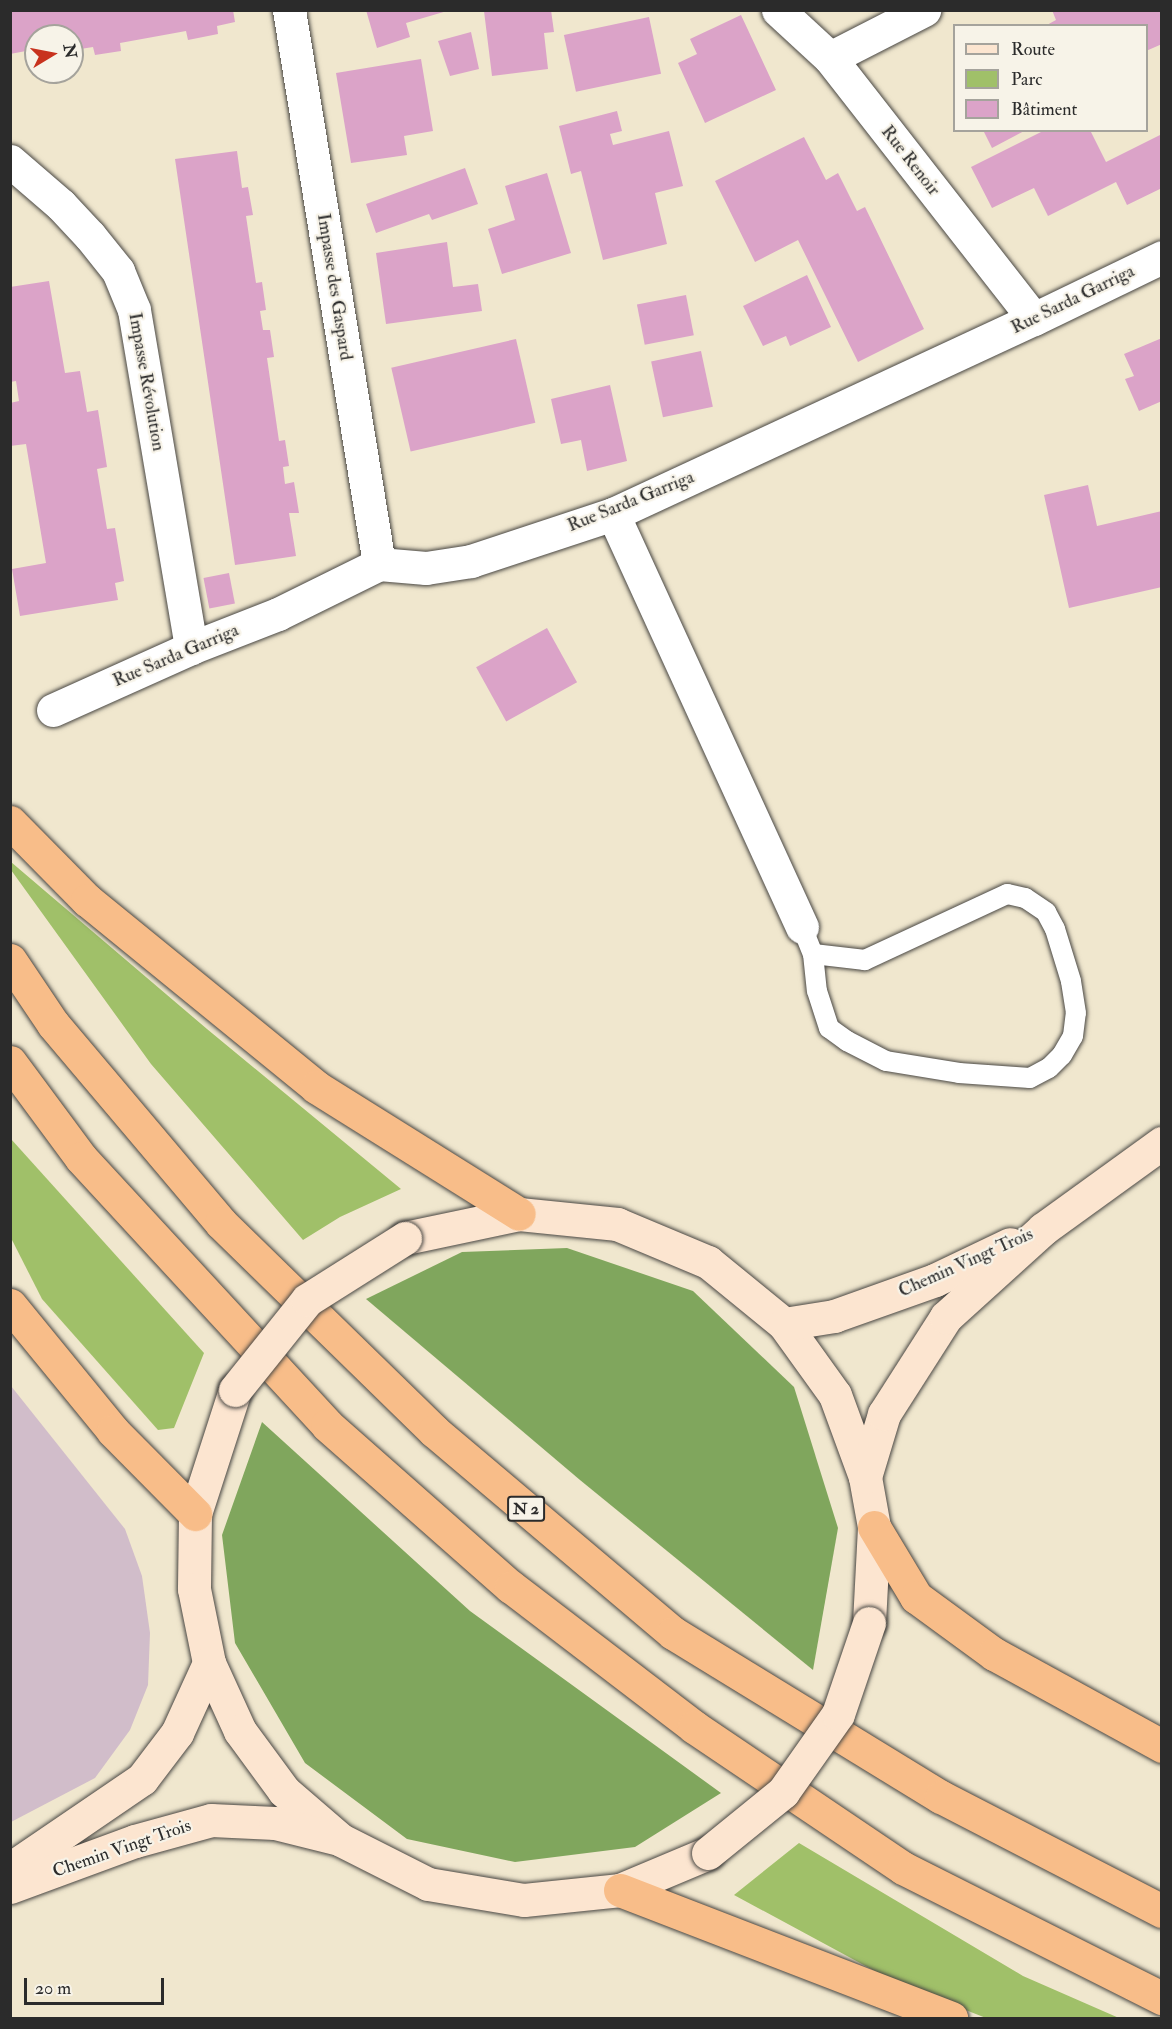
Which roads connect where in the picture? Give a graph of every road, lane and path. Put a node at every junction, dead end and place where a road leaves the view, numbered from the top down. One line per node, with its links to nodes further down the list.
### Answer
1 (289, 10): 9 (street, Impasse des Gaspard)
2 (778, 10): 4 (street, Rue Renoir)
3 (924, 10): 4 (street)
4 (830, 58): 7 (street, Rue Renoir)
5 (10, 161): 10 (street, Impasse Révolution)
6 (1161, 257): 7 (street, Rue Sarda Garriga)
7 (1034, 319): 8 (street, Rue Sarda Garriga)
8 (613, 514): 9 (street, Rue Sarda Garriga); 13 (street)
9 (380, 564): 10 (street, Rue Sarda Garriga)
10 (190, 648): 11 (street, Rue Sarda Garriga)
11 (53, 710)
12 (10, 822): 17 (highway)
13 (807, 941): 13 (lane)
14 (10, 960): 30 (highway, N 2)
15 (10, 1062): 31 (highway)
16 (1161, 1143): 18 (main road, Chemin Vingt Trois)
17 (519, 1214): 20 (main road); 22 (main road, bridge)
18 (1043, 1229): 20 (main road, Chemin Vingt Trois); 21 (main road, Chemin Vingt Trois)
19 (10, 1305): 22 (highway)
20 (784, 1324): 21 (main road)
21 (866, 1477): 23 (main road)
22 (195, 1514): 24 (main road)
23 (874, 1527): 25 (highway); 29 (main road, bridge)
24 (209, 1663): 26 (main road); 27 (main road, Chemin Vingt Trois)
25 (1161, 1746)
26 (341, 1840): 28 (main road, Chemin Vingt Trois); 29 (main road)
27 (10, 1869)
28 (10, 1887)
29 (620, 1890): 32 (highway)
30 (1161, 1911)
31 (1161, 1998)
32 (951, 2019)

